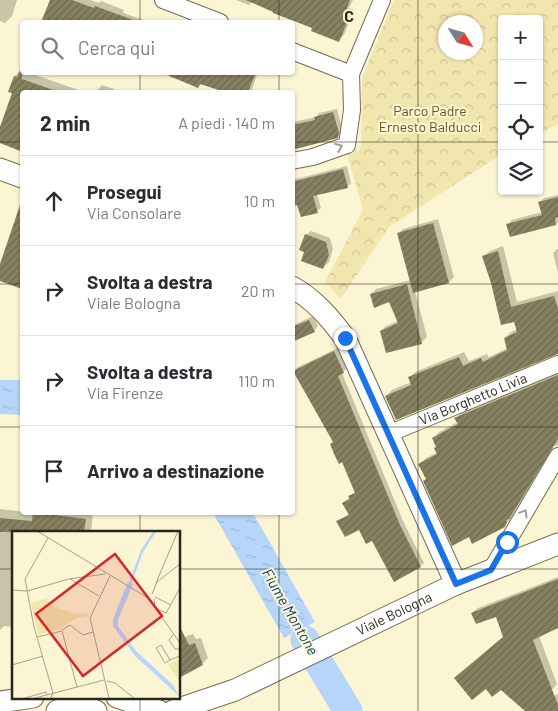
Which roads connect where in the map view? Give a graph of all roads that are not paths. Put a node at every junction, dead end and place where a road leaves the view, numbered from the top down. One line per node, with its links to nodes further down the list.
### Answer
1 (163, 0): 3 (street)
2 (382, 0): 5 (street)
3 (215, 20)
4 (295, 52): 5 (street)
5 (351, 74): 6 (street, one-way to 5)
6 (295, 160)
7 (0, 168): 8 (main road)
8 (20, 176)
9 (295, 288): 11 (main road)
10 (558, 364): 11 (street, Via Borghetto Livia)
11 (388, 434): 15 (main road)
12 (558, 456): 14 (street, one-way to 12)
13 (558, 544): 14 (main road, Viale Bologna)
14 (491, 570): 15 (main road, Viale Bologna)
15 (456, 584): 16 (main road, Viale Bologna)
16 (241, 687): 23 (main road, Viale Bologna); 24 (main road, Viale Bologna)
17 (27, 698): 19 (main road)
18 (120, 698): 22 (main road)
19 (1, 702)
20 (58, 711): 21 (main road)
21 (96, 711)
22 (159, 711)
23 (173, 711)
24 (208, 711)

